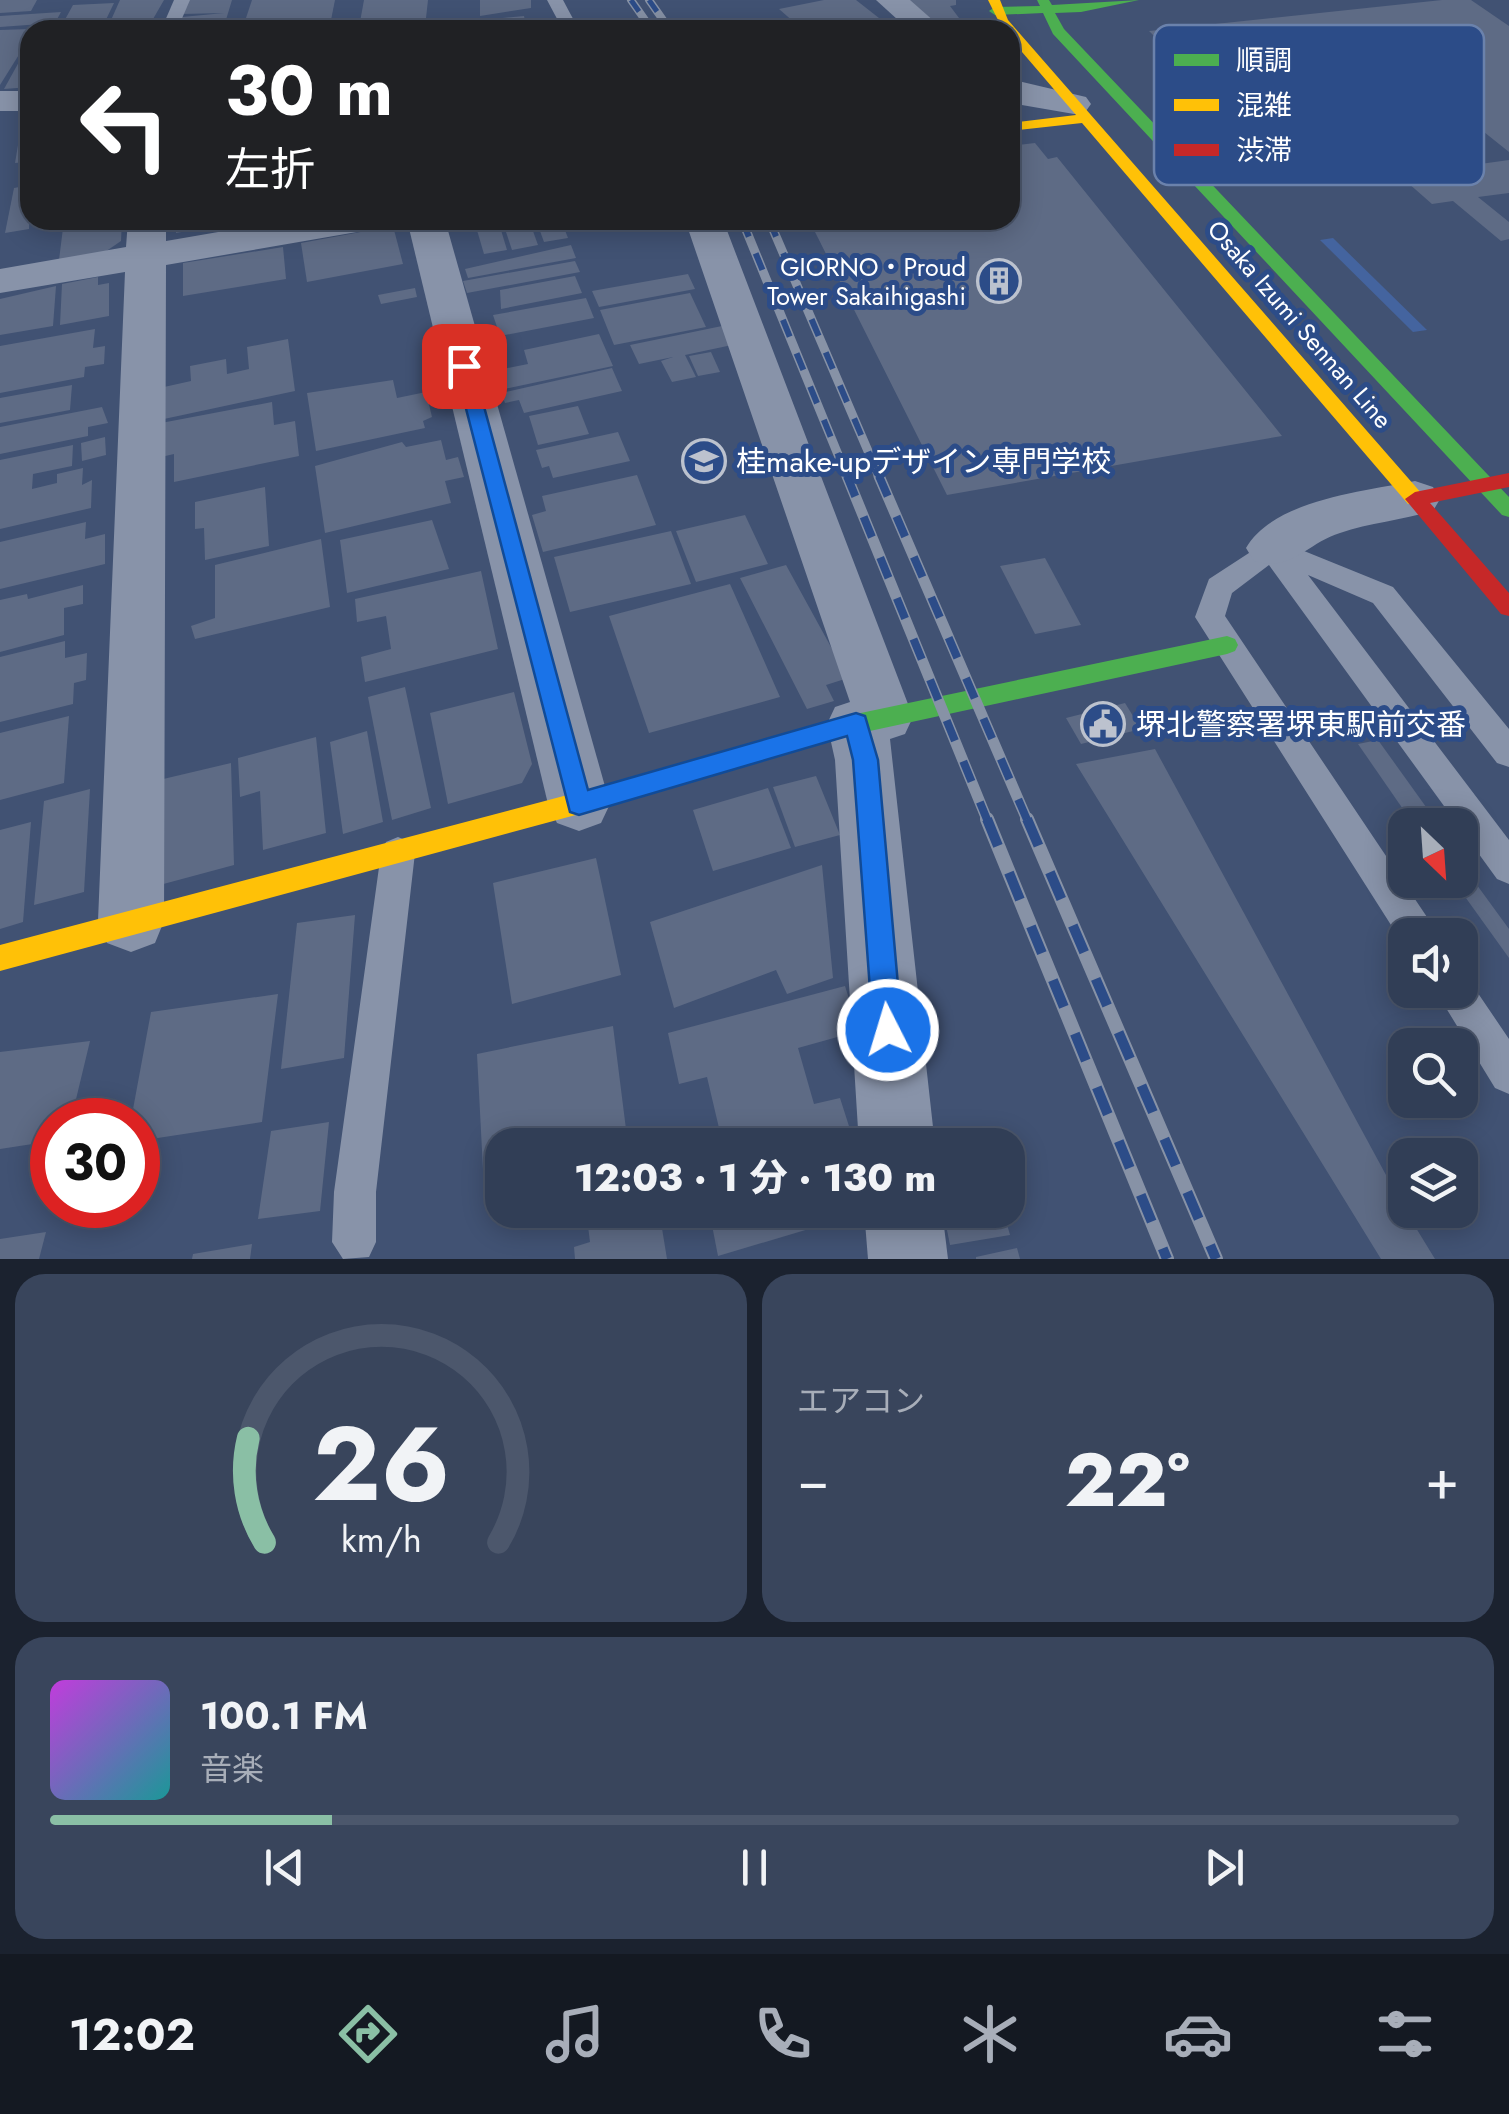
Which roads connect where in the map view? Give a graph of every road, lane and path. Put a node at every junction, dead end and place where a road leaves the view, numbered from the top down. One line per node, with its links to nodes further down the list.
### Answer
1 (891, 0): 5 (street)
2 (1133, 0): 4 (main road)
3 (994, 5): 4 (main road)
4 (1044, 5): 9 (main road, Osaka Izumi Sennan Line)
5 (916, 20)
6 (1020, 37): 8 (main road, Osaka Izumi Sennan Line)
7 (1020, 95): 8 (street)
8 (1080, 111): 10 (main road); 18 (main road, Osaka Izumi Sennan Line)
9 (1154, 130)
10 (1020, 135)
11 (1207, 185): 17 (main road, Osaka Izumi Sennan Line)
12 (240, 230): 15 (street)
13 (429, 230): 25 (street)
14 (707, 230): 23 (street)
15 (146, 238): 16 (street); 29 (street)
16 (0, 282)
17 (1497, 482): 18 (main road); 19 (main road, Osaka Izumi Sennan Line)
18 (1415, 500): 20 (street); 21 (main road, Osaka Izumi Sennan Line)
19 (1509, 510)
20 (1272, 548): 22 (lane); 24 (lane); 27 (lane)
21 (1509, 608)
22 (1227, 646): 23 (main road); 28 (lane)
23 (870, 720): 25 (main road); 33 (street)
24 (1509, 754)
25 (579, 804): 26 (main road)
26 (398, 853): 29 (main road); 35 (lane)
27 (1509, 868)
28 (1407, 918)
29 (130, 921): 30 (main road)
30 (0, 958)
31 (1466, 1008): 32 (lane)
32 (1509, 1074)
33 (896, 1128)
34 (904, 1228): 36 (street)
35 (354, 1242)
36 (908, 1259)

